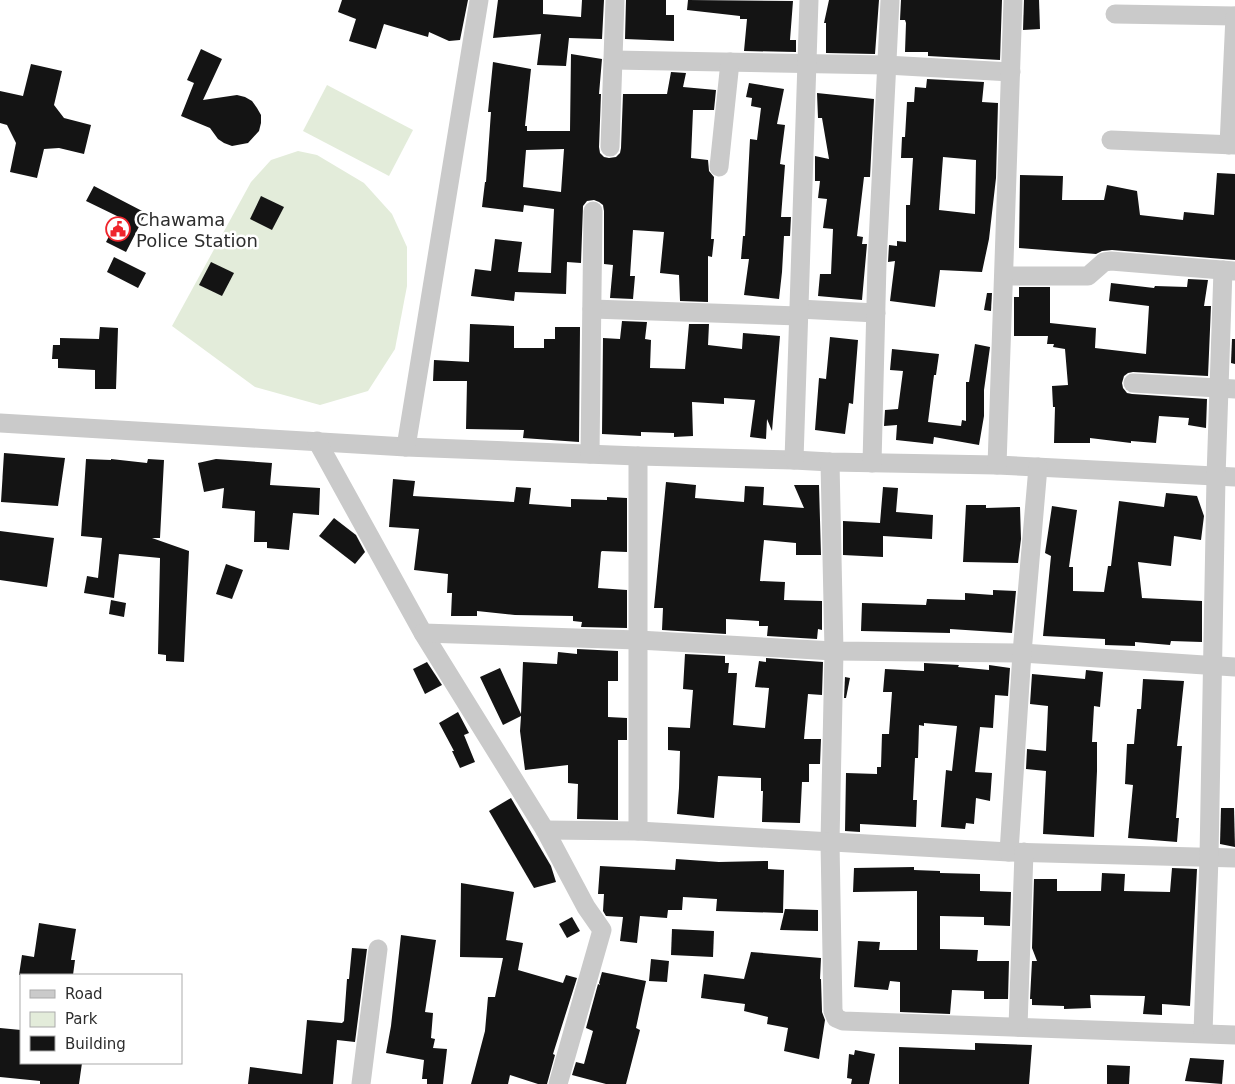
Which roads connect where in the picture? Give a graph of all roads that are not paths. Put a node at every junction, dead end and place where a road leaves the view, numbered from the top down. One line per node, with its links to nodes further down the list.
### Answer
1 (480, 0): 27 (street)
2 (615, 0): 8 (street)
3 (809, 0): 10 (street)
4 (890, 0): 11 (street)
5 (1013, 0): 12 (street)
6 (1115, 14): 7 (street)
7 (1235, 16): 14 (street)
8 (614, 60): 9 (street); 15 (street)
9 (730, 62): 10 (street); 16 (street)
10 (807, 63): 11 (street); 21 (street)
11 (886, 65): 12 (street); 22 (street)
12 (1011, 72): 19 (street)
13 (1111, 140): 14 (street)
14 (1232, 145)
15 (610, 147)
16 (719, 167)
17 (593, 211): 20 (street)
18 (1229, 270): 19 (street); 24 (street)
19 (1004, 276): 33 (street)
20 (592, 309): 21 (street); 28 (street)
21 (799, 312): 22 (street); 30 (street)
22 (876, 313): 32 (street)
23 (1133, 383): 24 (street)
24 (1227, 389): 35 (street)
25 (0, 423): 26 (street)
26 (317, 440): 27 (street); 37 (street)
27 (406, 447): 28 (street)
28 (590, 454): 29 (street)
29 (638, 456): 30 (street); 38 (street)
30 (794, 460): 31 (street)
31 (830, 462): 32 (street); 39 (street)
32 (872, 463): 33 (street)
33 (997, 465): 34 (street)
34 (1038, 467): 35 (street); 40 (street)
35 (1216, 477): 36 (street); 41 (street)
36 (1235, 477)
37 (423, 632): 38 (street); 43 (street)
38 (638, 640): 39 (street); 44 (street)
39 (834, 651): 40 (street); 45 (street)
40 (1022, 653): 41 (street); 46 (street)
41 (1212, 667): 42 (street); 47 (street)
42 (1235, 668)
43 (544, 830): 44 (street); 54 (street)
44 (638, 831): 45 (street)
45 (830, 842): 46 (street); 50 (street)
46 (1016, 852): 47 (street); 50 (street)
47 (1209, 857): 48 (street); 51 (street)
48 (1235, 858)
49 (378, 949): 53 (street)
50 (1018, 1027): 51 (street)
51 (1203, 1033): 52 (street)
52 (1235, 1035)
53 (361, 1084)
54 (558, 1084)

